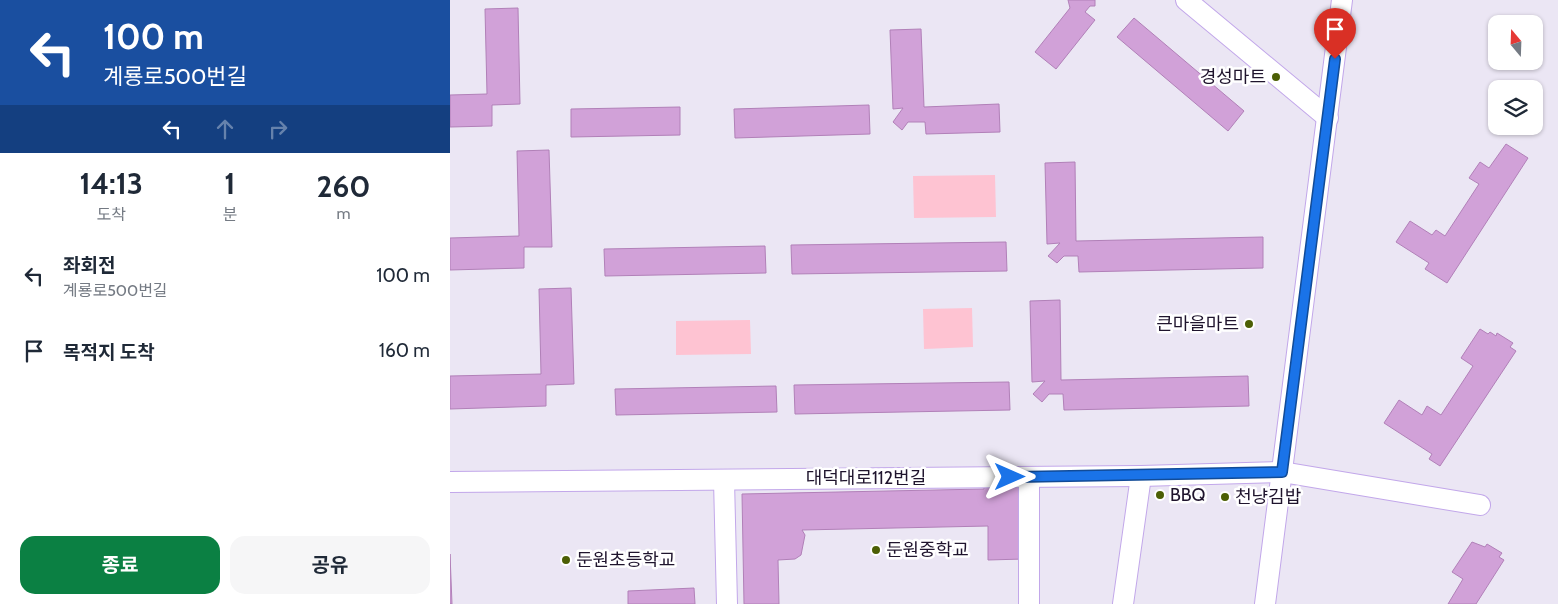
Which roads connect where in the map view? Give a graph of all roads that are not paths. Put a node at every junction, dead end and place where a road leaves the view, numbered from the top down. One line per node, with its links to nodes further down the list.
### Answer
1 (1186, 0): 3 (street)
2 (1342, 0): 3 (street)
3 (1328, 118): 4 (street)
4 (1282, 472): 5 (street, 대덕대로112번길); 9 (street, 대덕대로112번길); 13 (street)
5 (1141, 476): 6 (street, 대덕대로112번길); 12 (street)
6 (1029, 477): 7 (street, 대덕대로112번길); 11 (street)
7 (724, 480): 8 (street, 대덕대로112번길); 10 (street)
8 (450, 482)
9 (1480, 505)
10 (727, 604)
11 (1029, 604)
12 (1123, 604)
13 (1265, 604)

